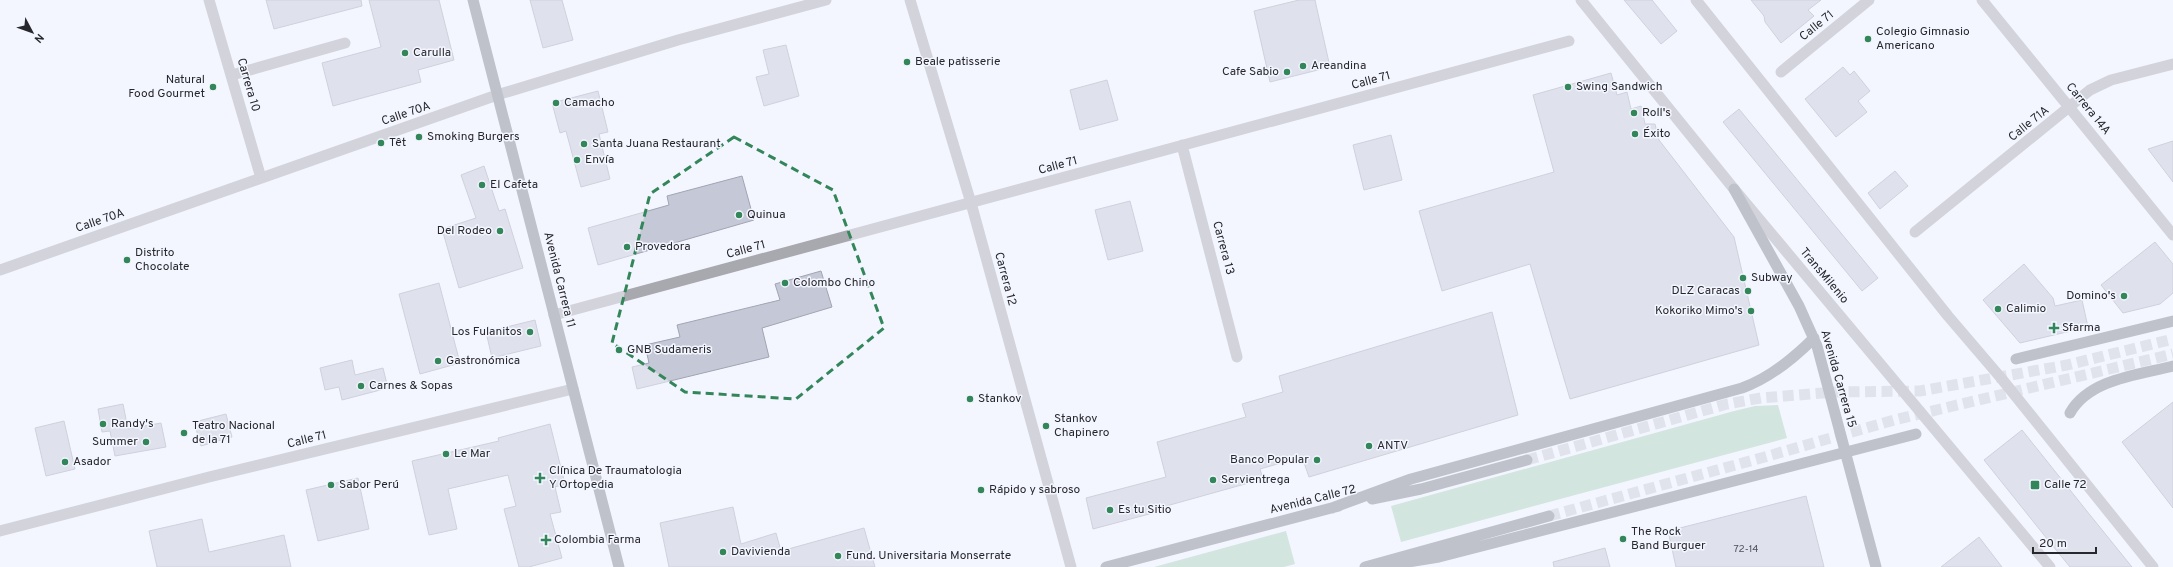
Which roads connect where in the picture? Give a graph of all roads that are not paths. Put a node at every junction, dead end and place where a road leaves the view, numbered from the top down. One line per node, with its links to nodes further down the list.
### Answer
1 (209, 0): 13 (street, Carrera 10)
2 (473, 0): 14 (main road, Avenida Carrera 11)
3 (826, 0): 14 (street, Calle 70A)
4 (910, 0): 19 (street, Carrera 12)
5 (1581, 0): 18 (street, TransMilenio)
6 (1696, 0): 44 (street)
7 (1869, 0): 12 (street, Calle 71)
8 (1982, 0): 15 (street, Carrera 14A)
9 (1569, 41): 16 (street, Calle 71)
10 (344, 44): 13 (street)
11 (2173, 64): 15 (street, Calle 71A)
12 (1781, 72)
13 (232, 75): 17 (street, Carrera 10)
14 (497, 95): 17 (street, Calle 70A); 23 (main road, Avenida Carrera 11)
15 (2070, 107): 20 (street, Calle 71A); 21 (street, Carrera 14A)
16 (1182, 146): 19 (street, Calle 71); 26 (street, Carrera 13)
17 (261, 178): 22 (street, Calle 70A)
18 (1734, 189): 25 (main road, Avenida Carrera 15); 43 (street, TransMilenio)
19 (971, 203): 23 (street, Calle 71); 38 (street, Carrera 12)
20 (1915, 232)
21 (2173, 234)
22 (0, 270)
23 (554, 315): 29 (main road, Avenida Carrera 11)
24 (2173, 321): 27 (main road)
25 (1814, 338): 32 (main road, Avenida Carrera 15); 34 (main road)
26 (1237, 357)
27 (2016, 359)
28 (2173, 366): 30 (main road)
29 (573, 389): 36 (street, Calle 71); 37 (main road, Avenida Carrera 11)
30 (2070, 413)
31 (1916, 434): 32 (main road)
32 (1846, 451): 41 (main road); 42 (main road, Avenida Carrera 15)
33 (1527, 460): 34 (main road, Avenida Calle 72)
34 (1332, 508): 39 (main road, Avenida Calle 72)
35 (1549, 516): 40 (main road)
36 (0, 531)
37 (619, 567)
38 (1071, 567)
39 (1106, 567)
40 (1365, 567)
41 (1378, 567)
42 (1876, 567)
43 (2050, 567)
44 (2153, 567)

